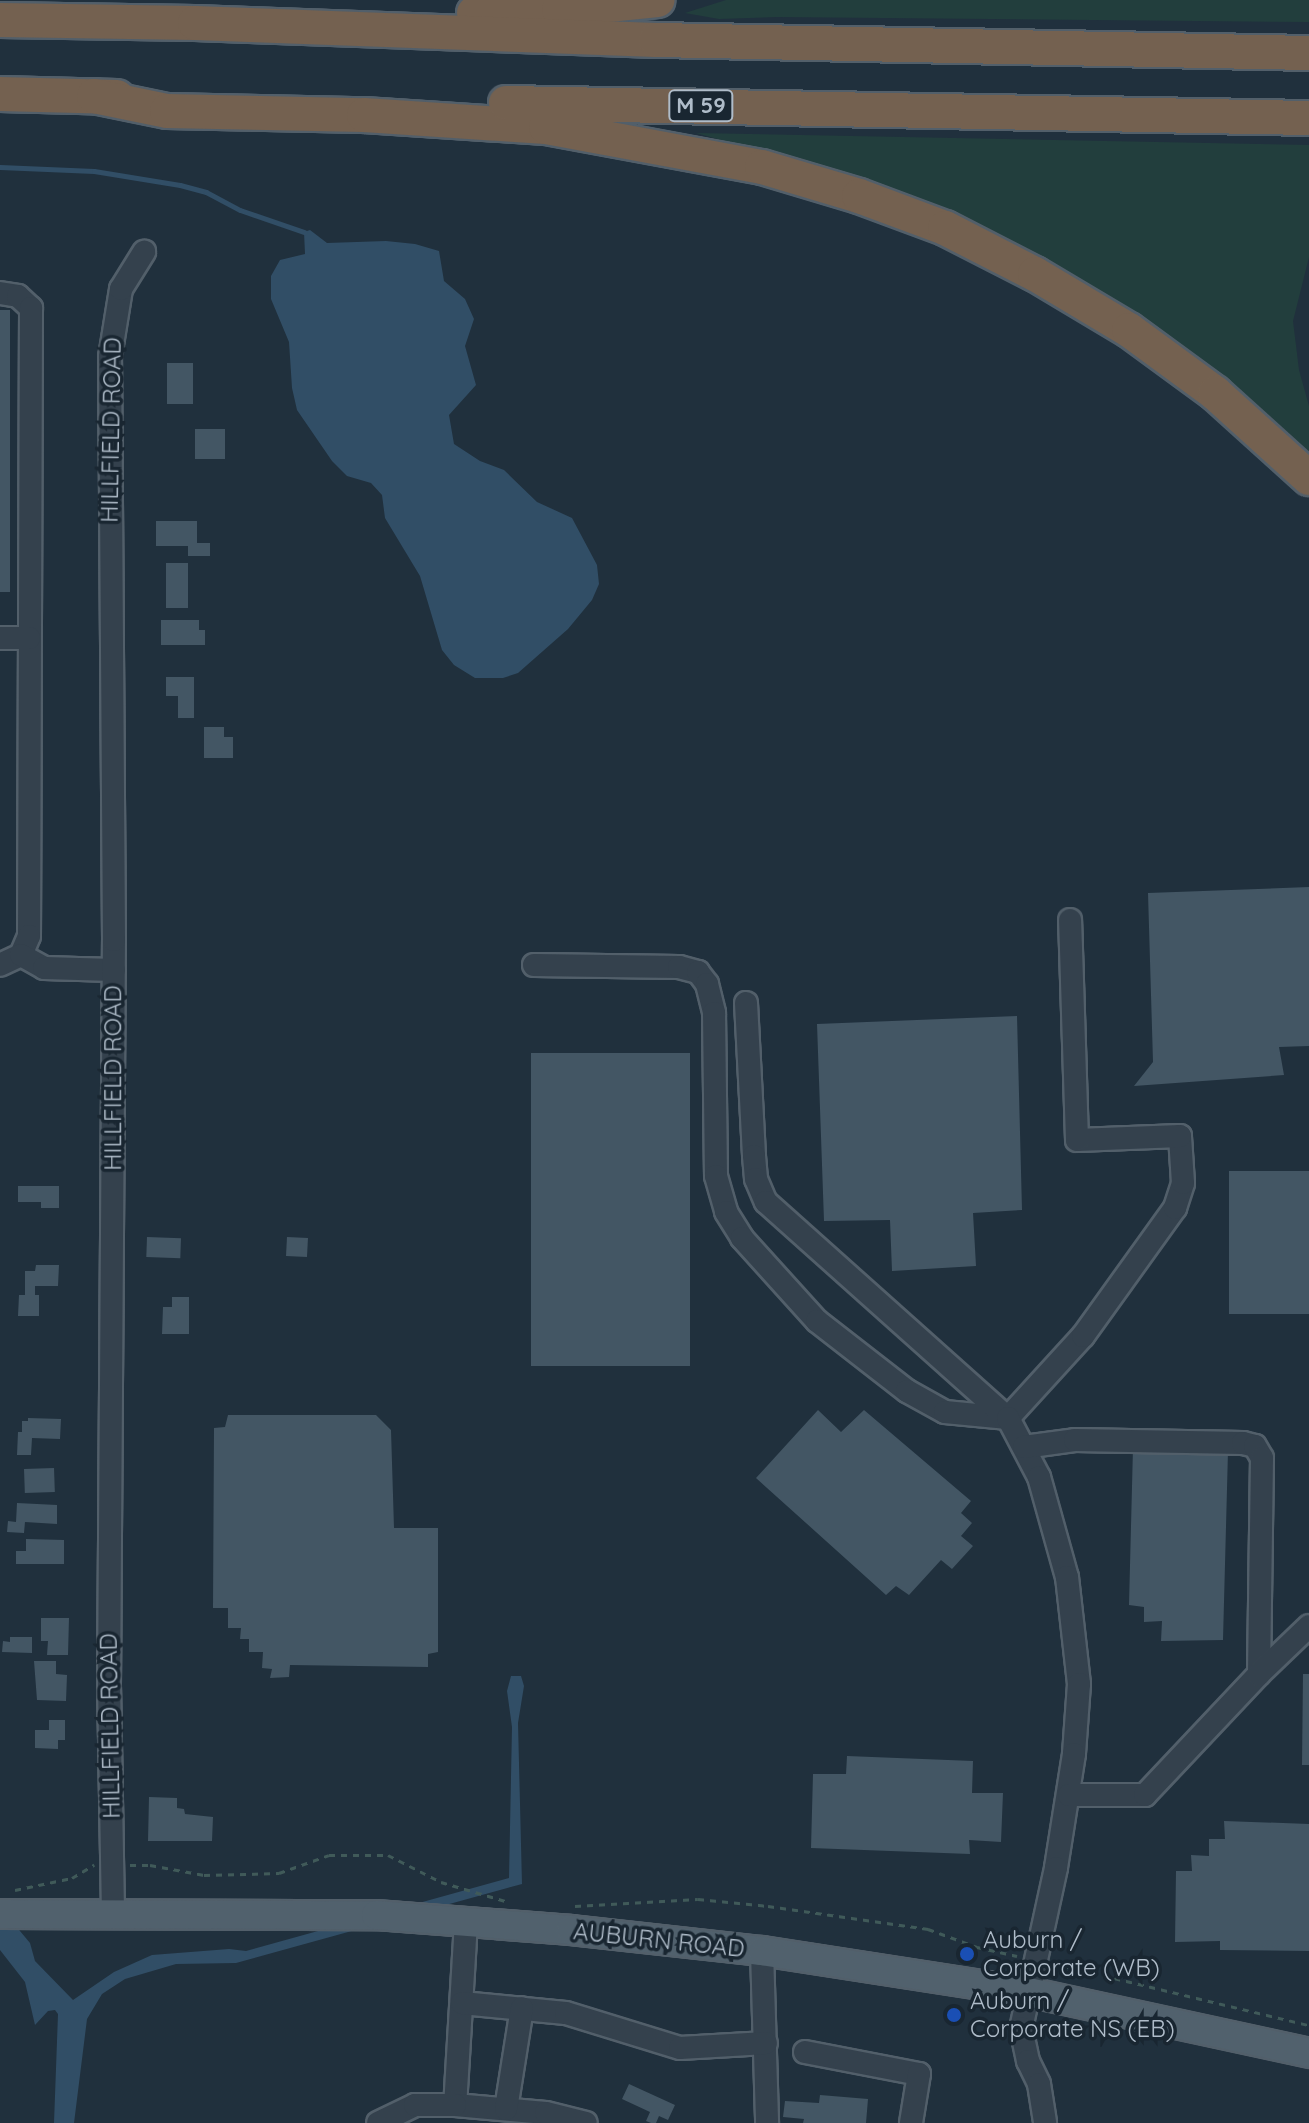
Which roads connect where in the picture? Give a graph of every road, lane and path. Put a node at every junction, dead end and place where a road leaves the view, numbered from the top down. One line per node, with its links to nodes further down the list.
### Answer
1 (657, 0): 3 (highway)
2 (0, 20): 3 (highway)
3 (195, 23): 4 (highway)
4 (1309, 53)
5 (0, 94): 6 (highway, M 59)
6 (94, 96): 7 (highway, M 59); 10 (highway)
7 (1309, 118)
8 (144, 252): 17 (street, HILLFIELD ROAD)
9 (0, 293): 12 (street)
10 (1309, 478)
11 (0, 638): 12 (street)
12 (29, 638): 14 (street)
13 (1070, 920): 19 (street)
14 (21, 955): 15 (street); 17 (street)
15 (0, 965)
16 (534, 965): 19 (street)
17 (114, 970): 24 (street, HILLFIELD ROAD)
18 (746, 1003): 19 (street)
19 (1008, 1418): 20 (street)
20 (1024, 1447): 22 (street); 23 (street)
21 (1309, 1626): 22 (street)
22 (1259, 1674): 23 (street)
23 (1069, 1795): 28 (street)
24 (113, 1913): 25 (main road, AUBURN ROAD); 26 (main road, AUBURN ROAD)
25 (0, 1914)
26 (466, 1922): 27 (main road, AUBURN ROAD); 29 (street)
27 (762, 1951): 28 (main road, AUBURN ROAD); 31 (street)
28 (1028, 1992): 33 (main road, AUBURN ROAD); 40 (street)
29 (462, 2003): 30 (street); 34 (street)
30 (522, 2008): 31 (street); 35 (street)
31 (766, 2043): 38 (street)
32 (805, 2052): 39 (street)
33 (1309, 2053)
34 (455, 2105): 35 (street); 36 (street)
35 (506, 2109): 37 (street)
36 (378, 2123)
37 (586, 2123)
38 (767, 2123)
39 (911, 2123)
40 (1045, 2123)

